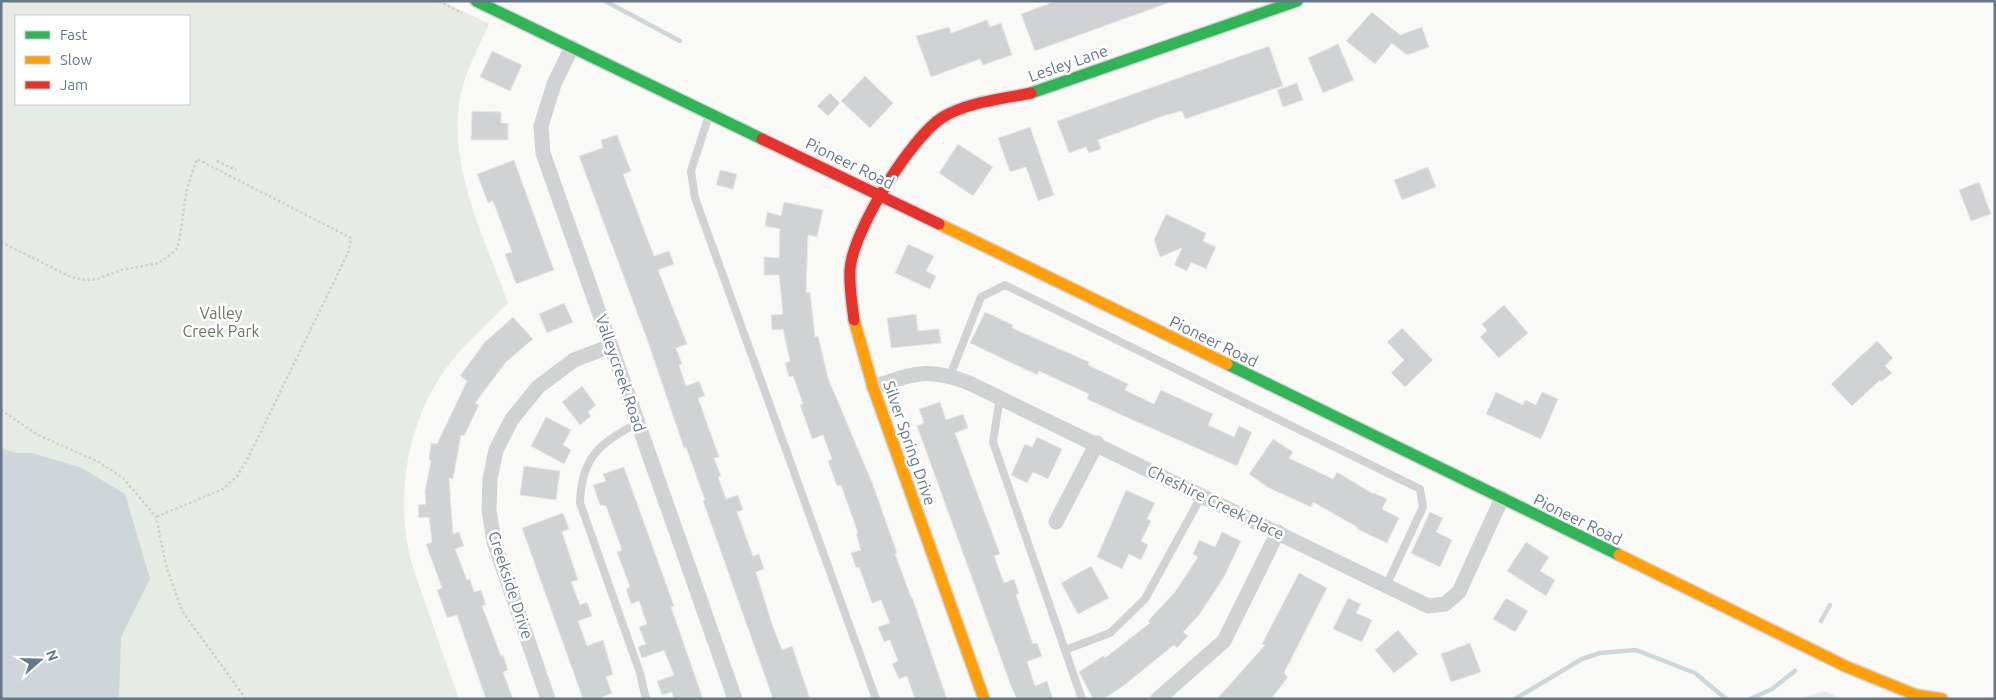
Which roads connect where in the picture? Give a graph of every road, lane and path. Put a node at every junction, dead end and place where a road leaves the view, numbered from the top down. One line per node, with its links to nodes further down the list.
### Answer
1 (476, 1): 3 (main road, Pioneer Road)
2 (1297, 1): 7 (main road, Lesley Lane)
3 (572, 47): 4 (main road, Pioneer Road); 9 (street, Valleycreek Road)
4 (710, 113): 7 (main road, Pioneer Road); 27 (lane)
5 (217, 161): 6 (path)
6 (236, 170)
7 (882, 196): 11 (main road, Silver Spring Drive); 17 (main road, Pioneer Road)
8 (1, 242): 18 (path)
9 (611, 346): 14 (street, Valleycreek Road); 24 (street, Creekside Drive)
10 (950, 376): 11 (street, Cheshire Creek Place); 12 (street, Cheshire Creek Place); 21 (lane)
11 (873, 387): 28 (main road, Silver Spring Drive)
12 (1000, 397): 15 (street, Cheshire Creek Place); 22 (lane)
13 (1, 410): 18 (path)
14 (638, 423): 25 (lane); 26 (street, Valleycreek Road)
15 (1096, 444): 16 (street, Cheshire Creek Place); 19 (street)
16 (1202, 495): 20 (street, Cheshire Creek Place); 22 (lane)
17 (1502, 498): 21 (street, Cheshire Creek Place); 31 (main road, Pioneer Road)
18 (156, 516): 23 (path)
19 (1056, 522)
20 (1278, 532): 21 (street, Cheshire Creek Place); 30 (street)
21 (1386, 586)
22 (1065, 650): 29 (lane)
23 (246, 699)
24 (548, 699)
25 (646, 699)
26 (735, 699)
27 (876, 699)
28 (984, 699)
29 (1082, 699)
30 (1158, 699)
31 (1942, 699)

